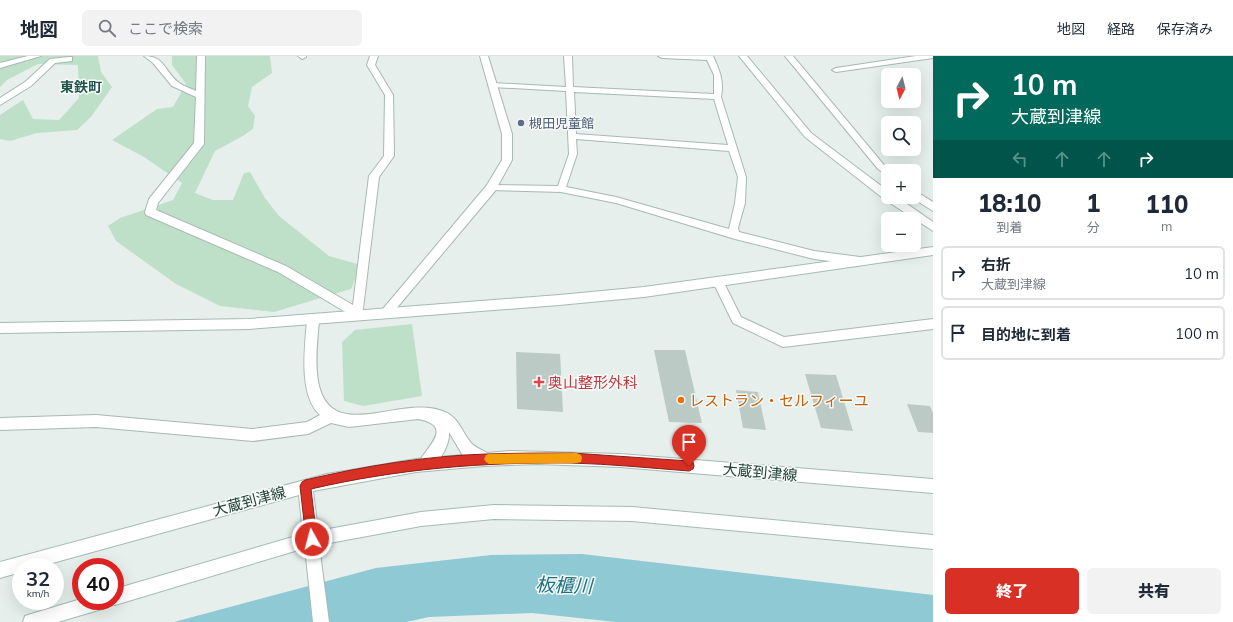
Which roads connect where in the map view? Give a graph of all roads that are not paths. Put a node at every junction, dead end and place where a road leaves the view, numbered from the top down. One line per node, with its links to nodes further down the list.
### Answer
1 (37, 56): 13 (street)
2 (148, 56): 17 (street)
3 (201, 56): 17 (street)
4 (374, 56): 35 (street)
5 (484, 56): 15 (street)
6 (568, 56): 16 (lane)
7 (662, 56): 11 (lane)
8 (743, 56): 25 (street)
9 (789, 56): 22 (street)
10 (932, 56): 14 (lane)
11 (709, 57): 18 (lane)
12 (69, 59): 19 (lane)
13 (0, 66)
14 (836, 70)
15 (492, 85): 16 (lane); 23 (street)
16 (570, 89): 18 (lane); 20 (lane)
17 (200, 96): 35 (street)
18 (717, 98): 21 (lane)
19 (0, 102)
20 (572, 136): 21 (lane); 24 (lane)
21 (733, 148): 30 (lane)
22 (881, 167)
23 (491, 188): 24 (lane); 34 (street)
24 (561, 189): 30 (lane)
25 (881, 190)
26 (921, 199): 28 (street)
27 (900, 204): 29 (street)
28 (933, 208)
29 (933, 227)
30 (735, 235): 32 (lane)
31 (933, 251): 32 (street)
32 (867, 262): 33 (street)
33 (718, 282): 34 (street); 37 (lane)
34 (386, 313): 35 (street)
35 (358, 314): 36 (street)
36 (313, 320): 38 (street); 40 (street)
37 (933, 324)
38 (0, 328)
39 (432, 415): 40 (street); 42 (street); 43 (street)
40 (329, 417): 41 (street)
41 (0, 424)
42 (485, 459): 43 (street, 大蔵到津線); 45 (street, 大蔵到津線)
43 (425, 464): 44 (street, 大蔵到津線)
44 (305, 486): 46 (street); 48 (street, 大蔵到津線)
45 (933, 486)
46 (312, 539): 47 (street); 49 (street); 52 (street)
47 (933, 542)
48 (0, 570)
49 (124, 594)
50 (72, 610): 51 (street)
51 (31, 622)
52 (321, 622)

